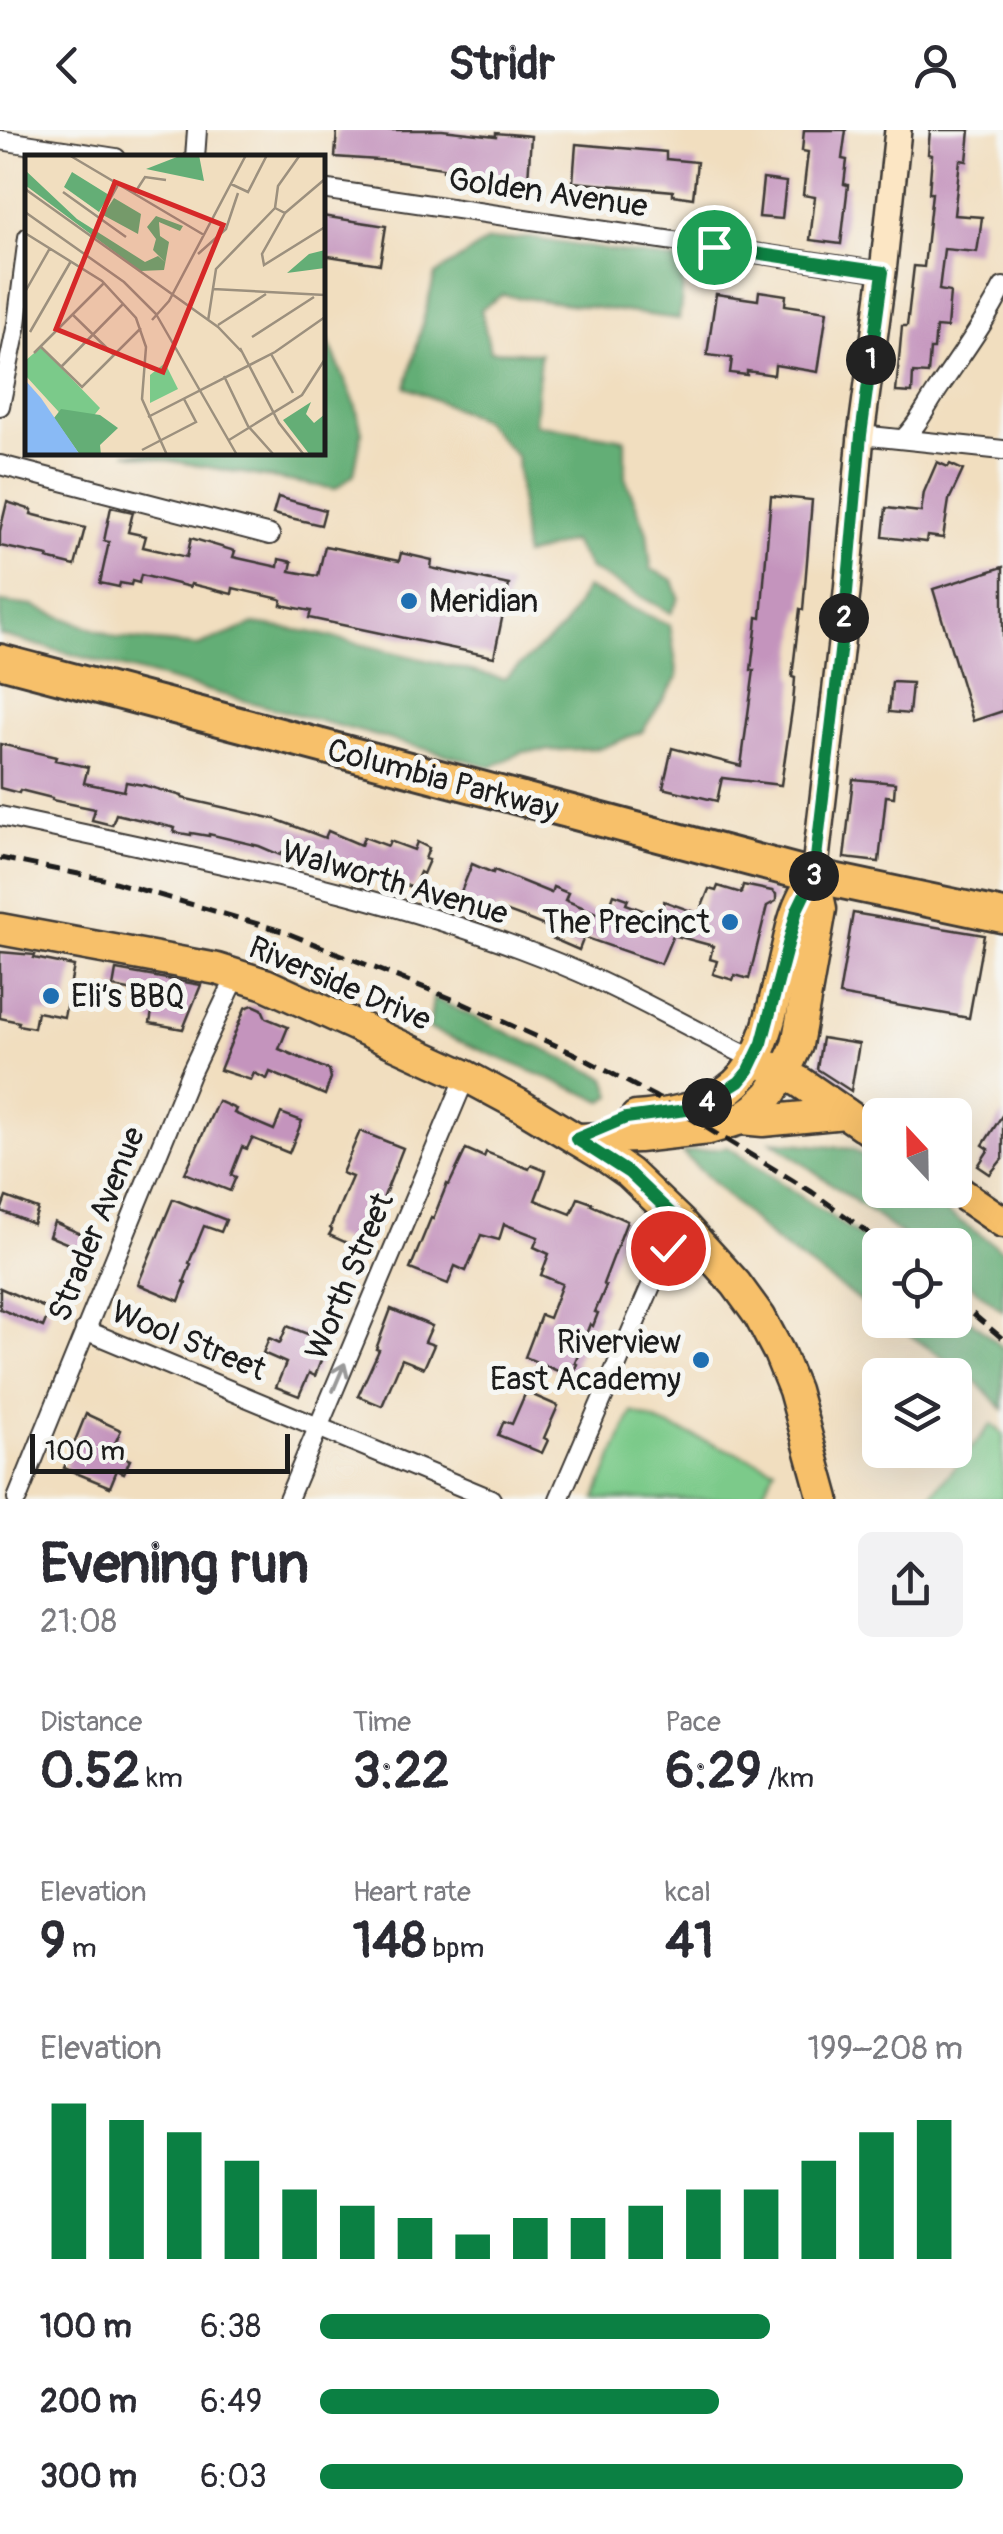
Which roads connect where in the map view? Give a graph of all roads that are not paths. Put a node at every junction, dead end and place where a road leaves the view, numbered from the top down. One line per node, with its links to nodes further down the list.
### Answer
1 (197, 130): 6 (street)
2 (898, 130): 9 (main road)
3 (0, 140): 4 (street)
4 (36, 152): 5 (street)
5 (76, 155)
6 (195, 155)
7 (325, 189): 9 (street, Golden Avenue)
8 (25, 261): 11 (street)
9 (883, 272): 12 (main road)
10 (1003, 287): 13 (street)
11 (0, 406)
12 (861, 435): 13 (street); 19 (main road)
13 (902, 440): 14 (street)
14 (1003, 450)
15 (0, 465): 16 (street)
16 (270, 536)
17 (0, 662): 19 (highway, Columbia Parkway)
18 (0, 816): 25 (street, Walworth Avenue)
19 (814, 876): 20 (highway, Columbia Parkway); 25 (main road); 26 (main road)
20 (888, 893): 21 (highway, Columbia Parkway); 22 (highway, Columbia Parkway)
21 (1003, 897)
22 (1003, 916)
23 (0, 929): 24 (main road, Riverside Drive)
24 (238, 975): 27 (main road, Riverside Drive); 35 (street, Strader Avenue)
25 (756, 1060): 26 (main road); 31 (main road)
26 (784, 1073): 28 (main road); 29 (main road)
27 (466, 1076): 31 (main road, Riverside Drive); 36 (street, Worth Street, one-way to 27)
28 (845, 1114): 29 (main road); 30 (main road)
29 (741, 1118): 31 (main road)
30 (862, 1125)
31 (576, 1139): 33 (main road, Riverside Drive)
32 (972, 1201): 34 (main road)
33 (679, 1221): 40 (street); 41 (main road, Riverside Drive)
34 (1003, 1222)
35 (86, 1330): 36 (street, Wool Street); 37 (street, Strader Avenue)
36 (318, 1426): 38 (street, Worth Street); 39 (street, Wool Street)
37 (16, 1499)
38 (288, 1499)
39 (491, 1499)
40 (559, 1499)
41 (824, 1499)

